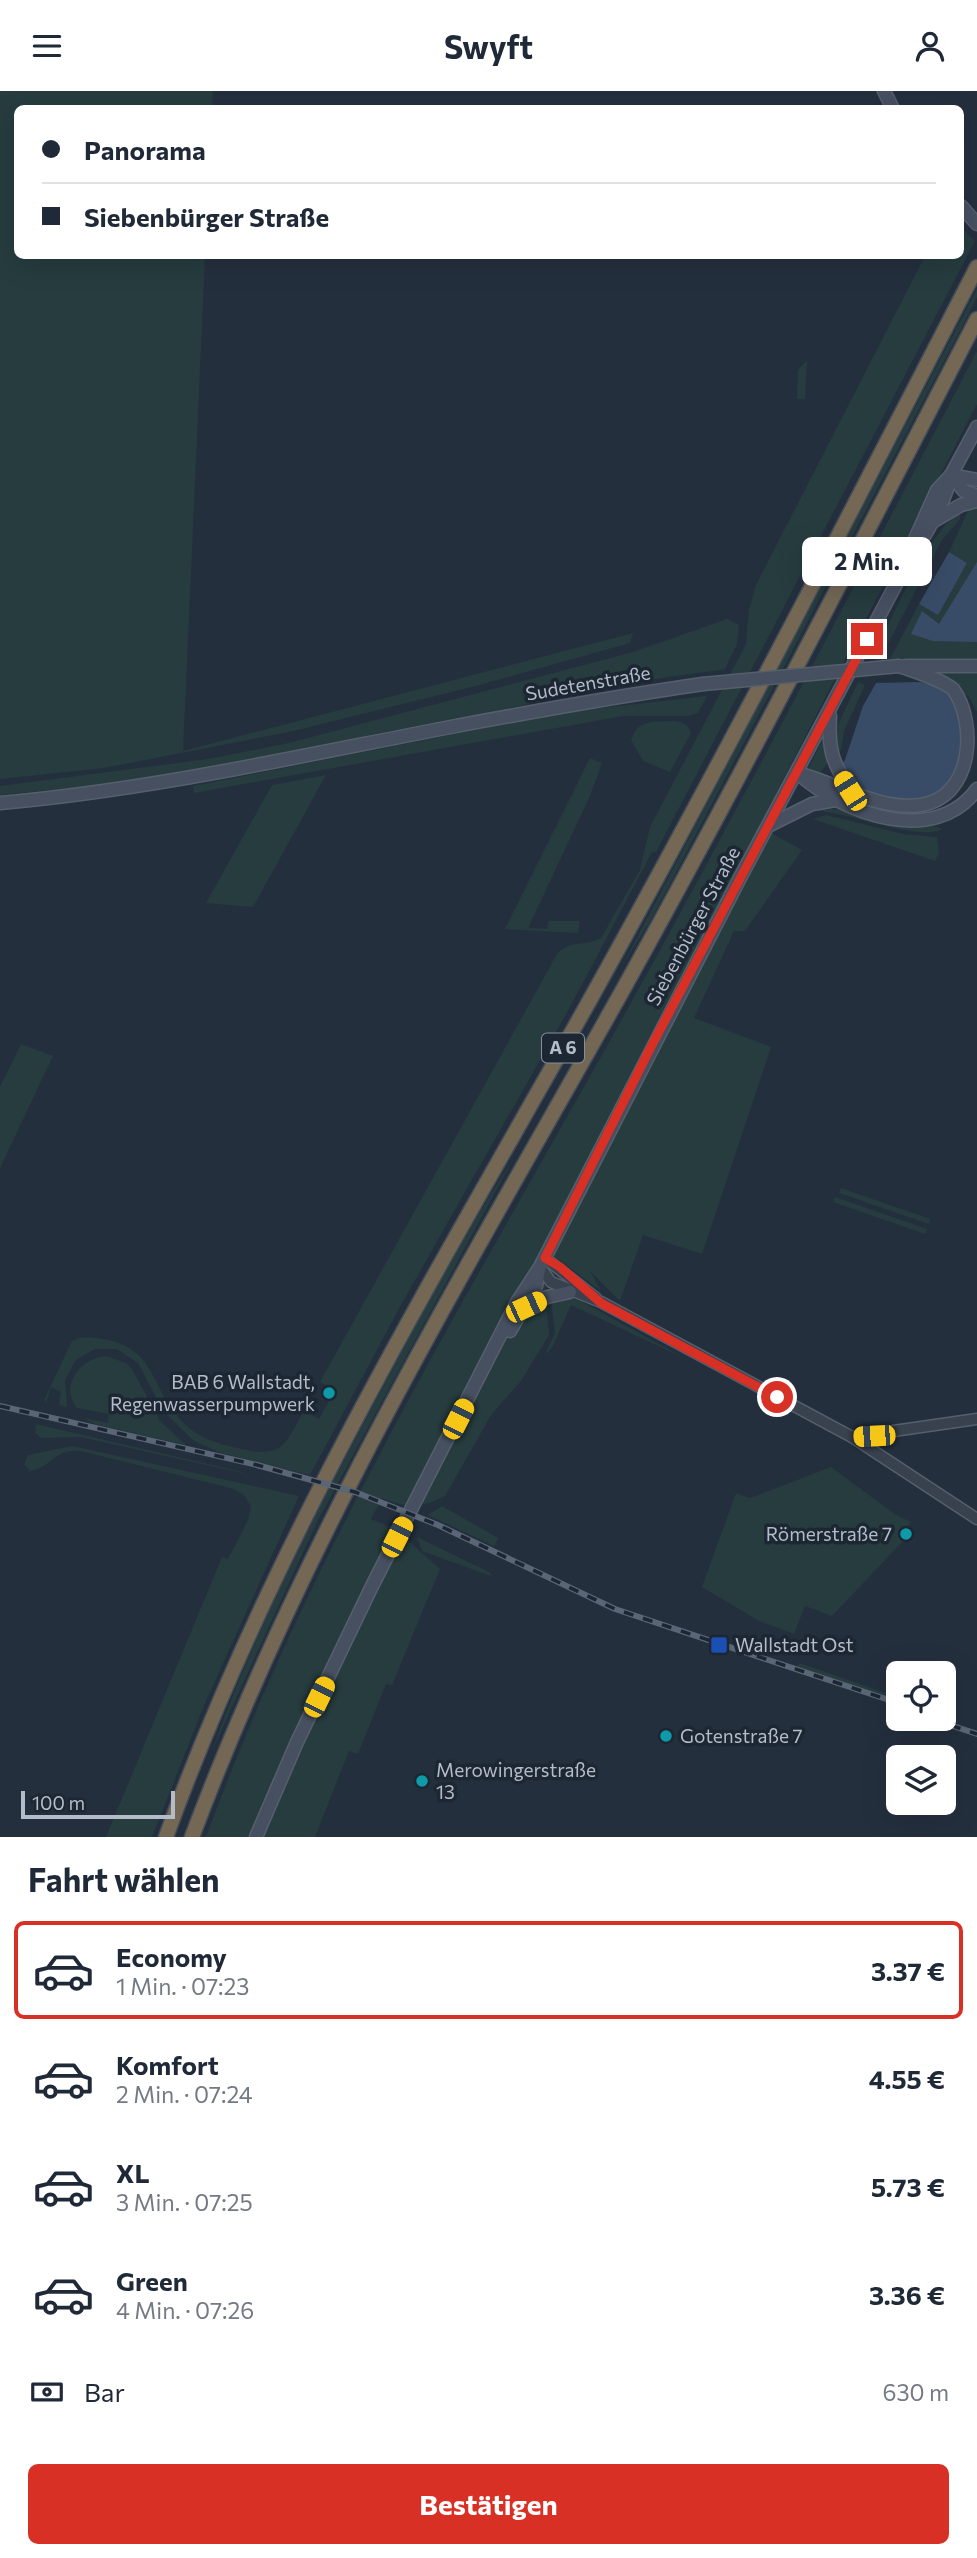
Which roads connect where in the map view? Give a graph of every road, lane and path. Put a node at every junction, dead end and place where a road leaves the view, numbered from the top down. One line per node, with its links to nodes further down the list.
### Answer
1 (964, 209): 2 (main road)
2 (976, 223)
3 (977, 267): 31 (highway, A 6)
4 (977, 319): 32 (highway, A 6)
5 (977, 427): 6 (main road, Siebenbürger Straße)
6 (951, 475): 7 (main road); 8 (main road); 9 (main road, Siebenbürger Straße); 10 (main road, Siebenbürger Straße)
7 (977, 480)
8 (977, 499): 9 (main road)
9 (932, 523): 10 (main road, Siebenbürger Straße)
10 (904, 569): 13 (main road, Siebenbürger Straße)
11 (899, 666): 12 (main road, Sudetenstraße); 16 (main road); 18 (main road, Sudetenstraße, bridge)
12 (977, 666)
13 (831, 709): 14 (main road, Siebenbürger Straße); 16 (main road)
14 (797, 773): 16 (main road); 17 (main road); 19 (main road, Siebenbürger Straße)
15 (977, 789): 17 (main road)
16 (850, 791)
17 (835, 800): 19 (main road)
18 (0, 803)
19 (768, 826): 20 (main road, Siebenbürger Straße)
20 (542, 1262): 21 (street); 22 (street); 23 (main road, Siebenbürger Straße); 24 (main road, Siebenbürger Straße)
21 (570, 1292): 22 (street); 23 (main road)
22 (601, 1303): 27 (street)
23 (526, 1307): 24 (main road, Siebenbürger Straße)
24 (483, 1372): 30 (main road, Siebenbürger Straße)
25 (977, 1419): 26 (street)
26 (874, 1436): 27 (street); 28 (street)
27 (852, 1437): 28 (street)
28 (868, 1448): 29 (street)
29 (977, 1519)
30 (278, 1790): 33 (main road, Siebenbürger Straße); 34 (main road, Siebenbürger Straße)
31 (166, 1837)
32 (192, 1837)
33 (257, 1837)
34 (265, 1837)

